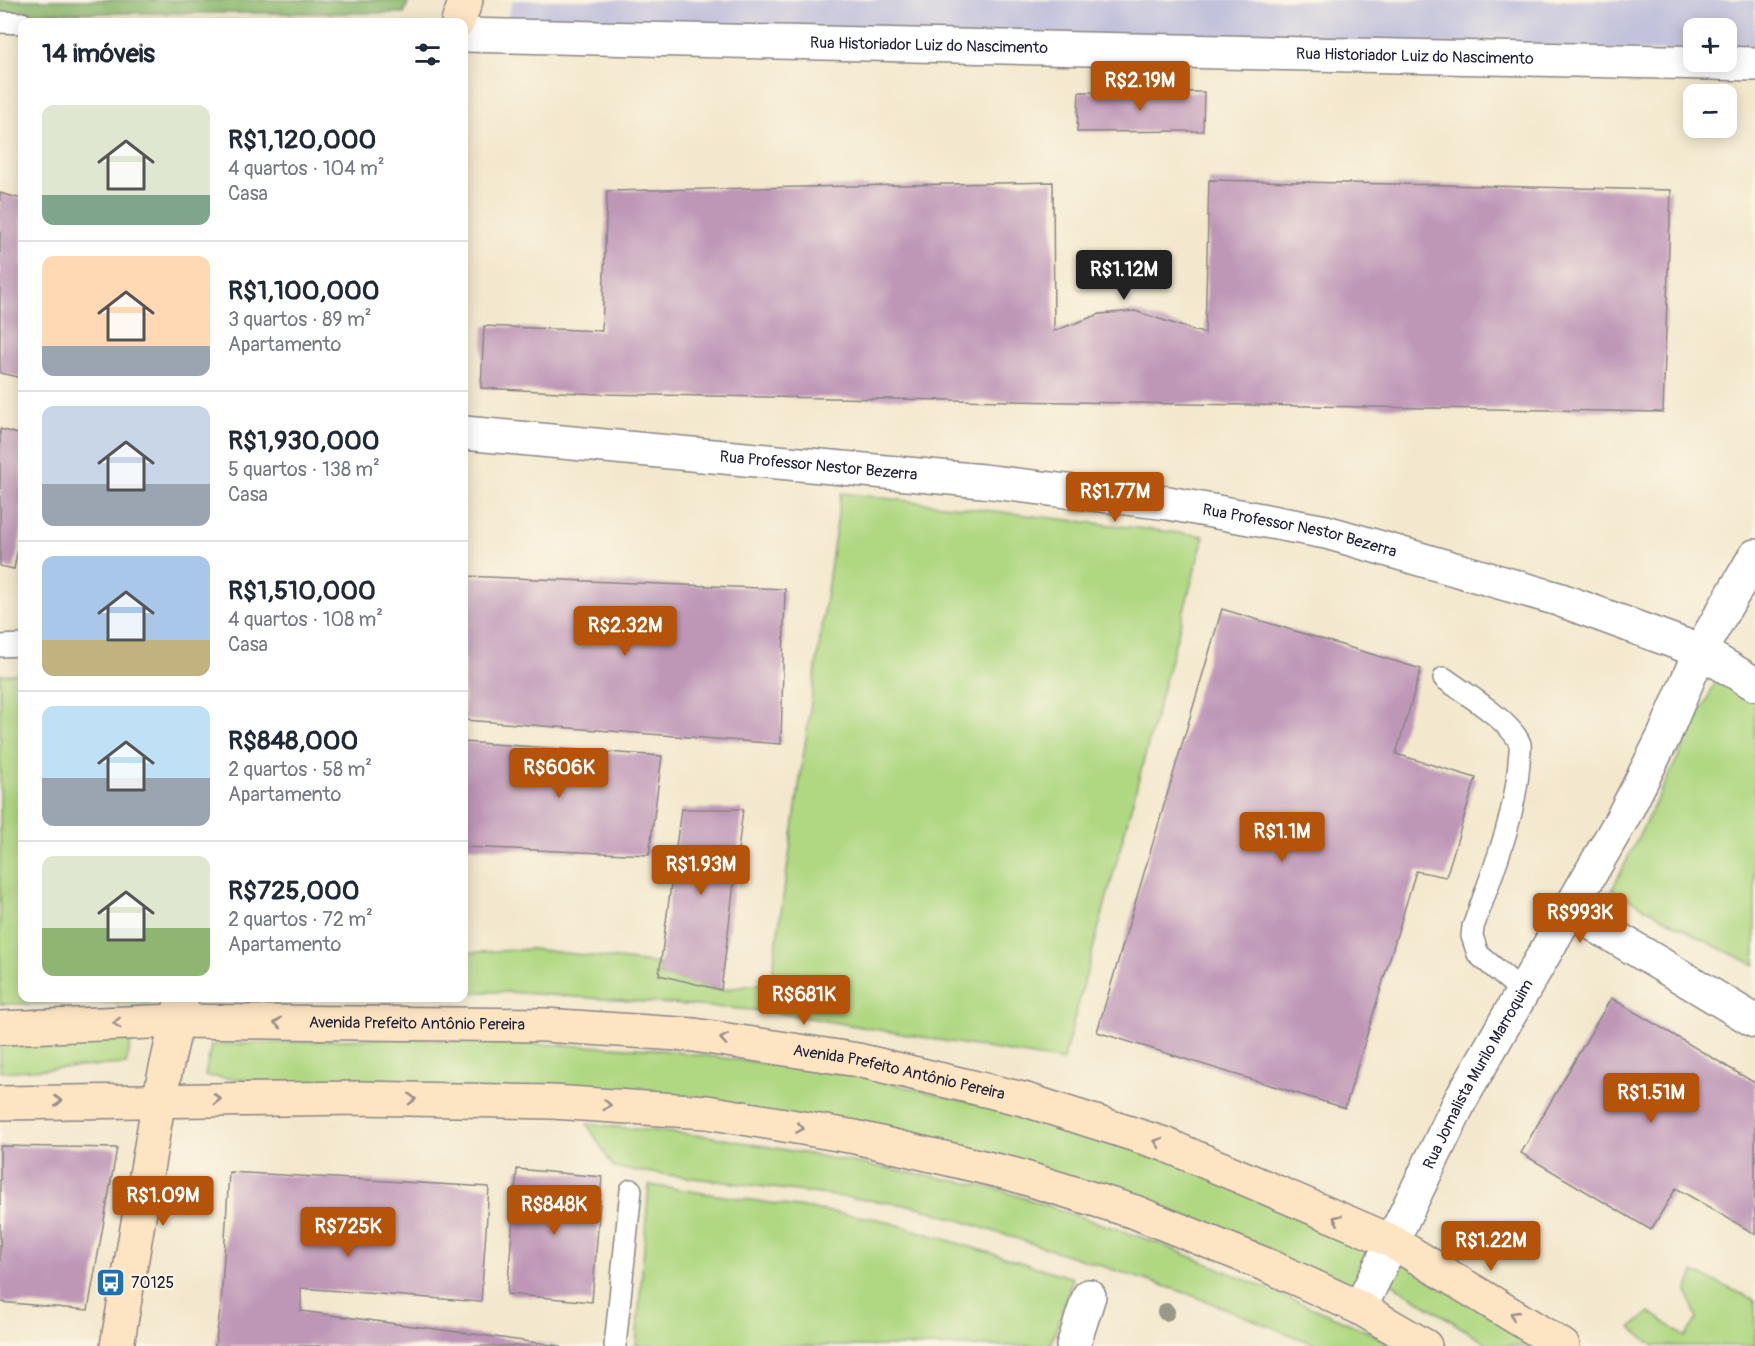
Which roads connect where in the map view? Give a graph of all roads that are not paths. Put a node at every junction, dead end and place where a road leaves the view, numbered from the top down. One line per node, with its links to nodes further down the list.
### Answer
1 (466, 0): 2 (street)
2 (459, 18)
3 (0, 22): 4 (lane)
4 (18, 23)
5 (468, 35): 6 (street, Rua Historiador Luiz do Nascimento)
6 (1755, 64)
7 (468, 433): 11 (street, Rua Professor Nestor Bezerra)
8 (1755, 556): 11 (street, Rua Jornalista Murilo Marroquim)
9 (18, 645): 10 (lane)
10 (0, 646)
11 (1700, 651): 13 (street, Rua Professor Nestor Bezerra); 14 (street, Rua Jornalista Murilo Marroquim)
12 (1444, 678): 15 (lane)
13 (1755, 684)
14 (1570, 910): 15 (street, Rua Jornalista Murilo Marroquim); 17 (street)
15 (1523, 992): 22 (street, Rua Jornalista Murilo Marroquim)
16 (178, 1009): 18 (street, Avenida Prefeito Antônio Pereira, one-way to 18); 19 (street); 22 (street, Avenida Prefeito Antônio Pereira, one-way to 16)
17 (1755, 1021)
18 (0, 1028)
19 (159, 1099): 20 (street, one-way to 19); 24 (street, one-way to 24); 25 (street)
20 (0, 1103)
21 (631, 1190): 26 (lane)
22 (1391, 1241): 24 (street, Rua Jornalista Murilo Marroquim); 29 (street, Avenida Prefeito Antônio Pereira, one-way to 22)
23 (1089, 1296): 27 (street)
24 (1360, 1308): 28 (street)
25 (117, 1346)
26 (615, 1346)
27 (1073, 1346)
28 (1425, 1346)
29 (1563, 1346)

